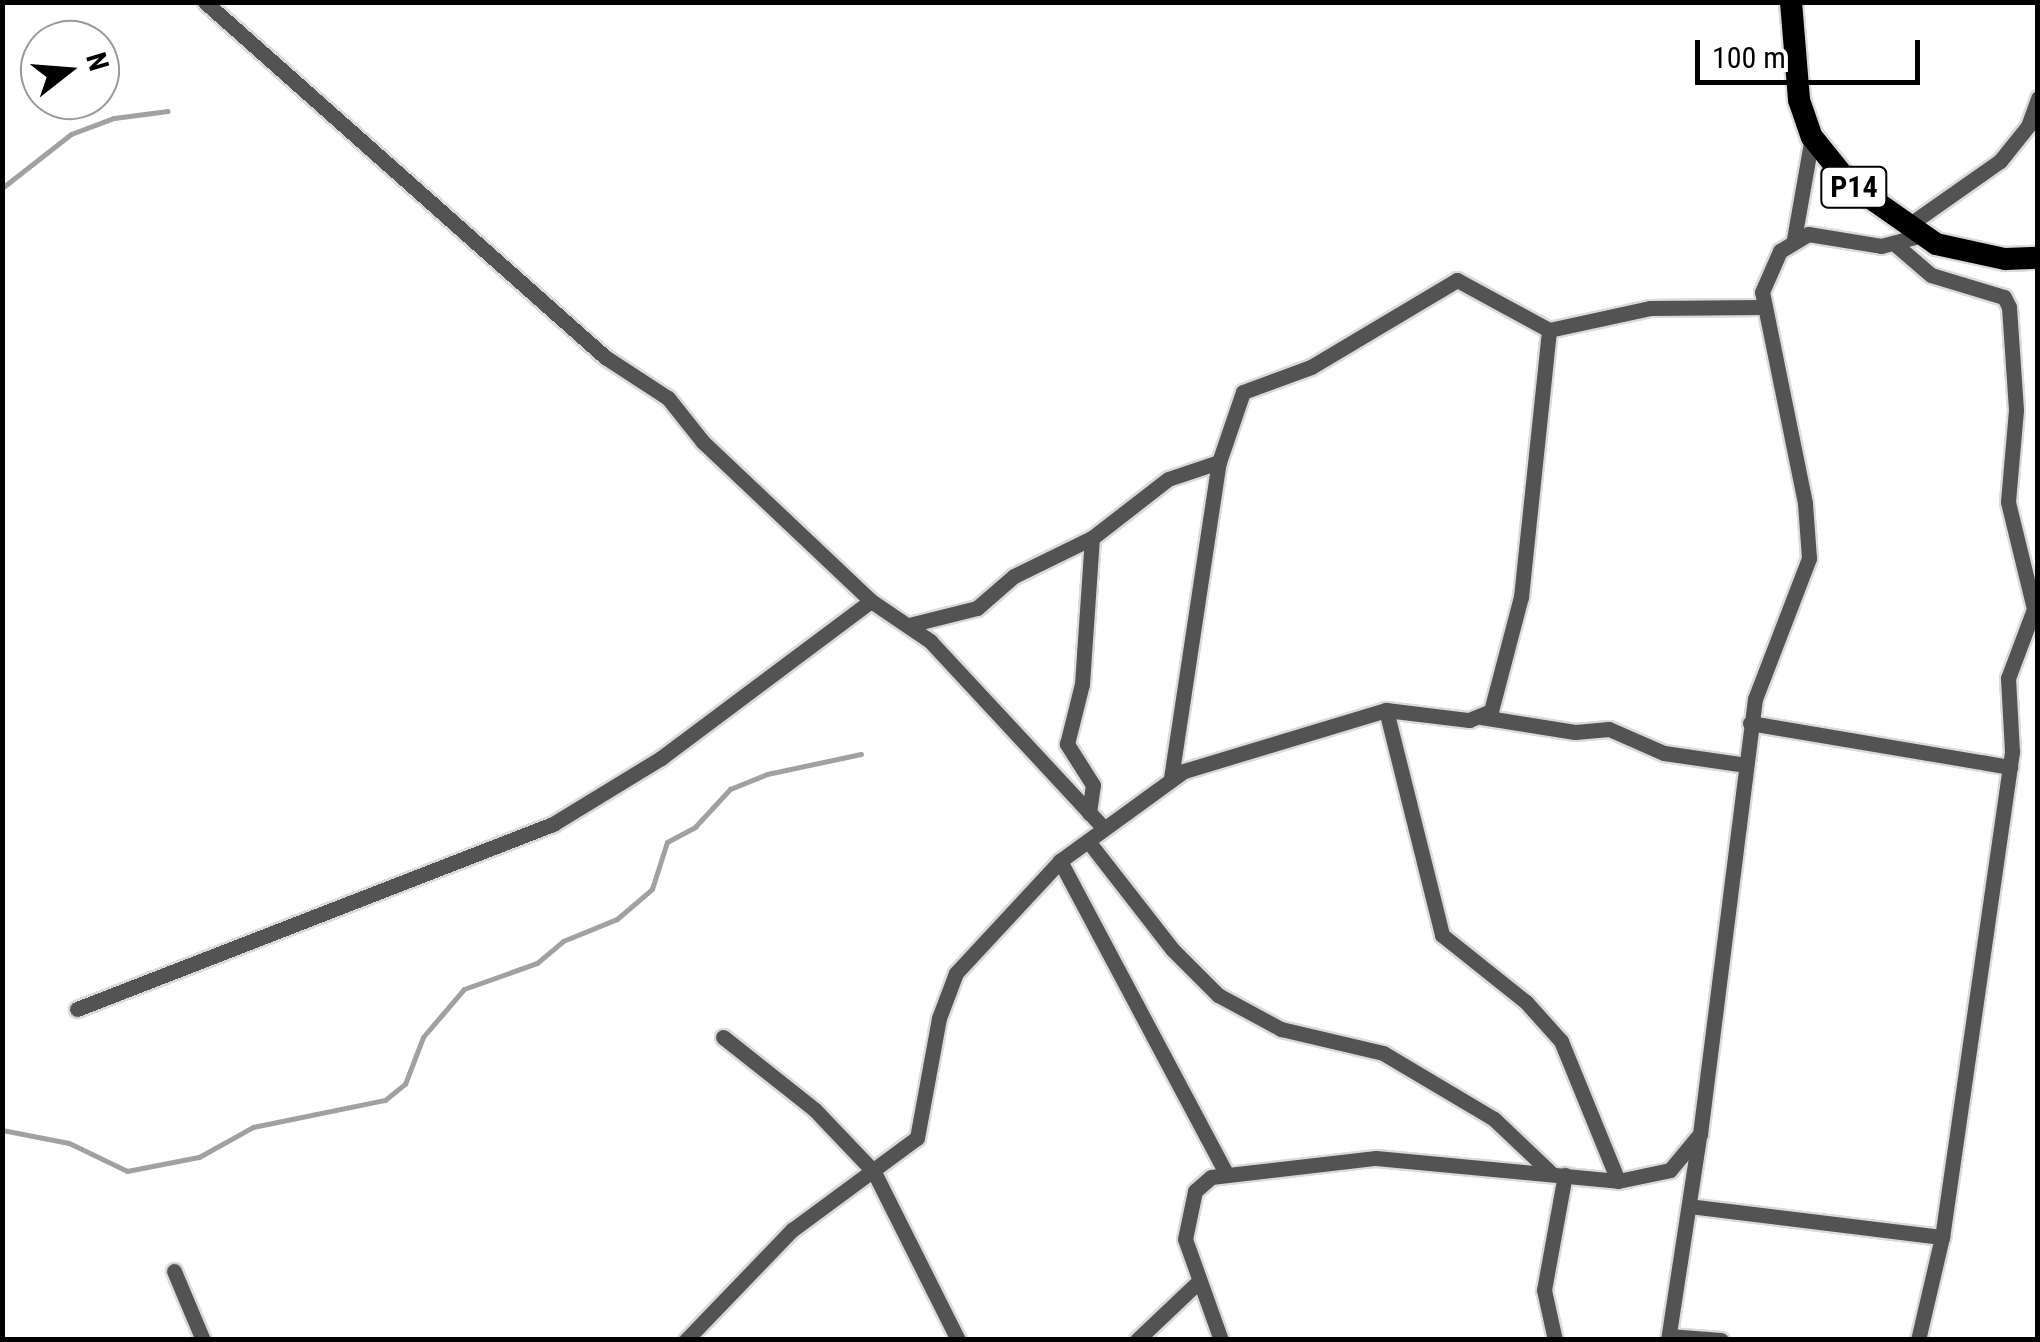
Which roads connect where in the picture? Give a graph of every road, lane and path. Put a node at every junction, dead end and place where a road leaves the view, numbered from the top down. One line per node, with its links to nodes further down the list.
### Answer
1 (205, 2): 12 (street)
2 (1790, 2): 4 (main road, P14)
3 (2038, 98): 5 (street)
4 (1812, 137): 5 (main road, P14); 6 (street)
5 (1907, 236): 6 (street); 7 (main road, P14); 18 (street)
6 (1794, 239): 8 (street)
7 (2038, 258)
8 (1761, 307): 9 (street); 16 (street)
9 (1549, 330): 10 (street); 15 (street)
10 (1218, 462): 11 (street); 19 (street)
11 (1092, 538): 13 (street); 20 (street)
12 (871, 600): 13 (street); 24 (street)
13 (908, 625): 20 (street)
14 (1386, 710): 15 (street); 19 (street); 30 (street)
15 (1481, 717): 17 (street)
16 (1750, 723): 17 (street); 18 (street)
17 (1746, 765): 26 (street)
18 (2010, 767): 32 (street)
19 (1172, 778): 21 (street)
20 (1089, 813): 21 (street)
21 (1104, 828): 22 (street)
22 (1088, 841): 23 (street); 29 (street)
23 (1060, 862): 27 (street); 28 (street)
24 (76, 1009)
25 (722, 1037): 28 (street)
26 (1700, 1134): 30 (street); 31 (street)
27 (1225, 1171): 29 (street); 34 (street)
28 (874, 1172): 37 (street); 38 (street)
29 (1558, 1174): 30 (street); 41 (street)
30 (1618, 1182)
31 (1688, 1206): 32 (street); 35 (street)
32 (1942, 1237): 43 (street)
33 (174, 1270): 36 (street)
34 (1196, 1284): 39 (street); 40 (street)
35 (1668, 1338): 42 (street)
36 (203, 1340)
37 (686, 1340)
38 (958, 1340)
39 (1137, 1340)
40 (1220, 1340)
41 (1555, 1340)
42 (1721, 1340)
43 (1918, 1340)

